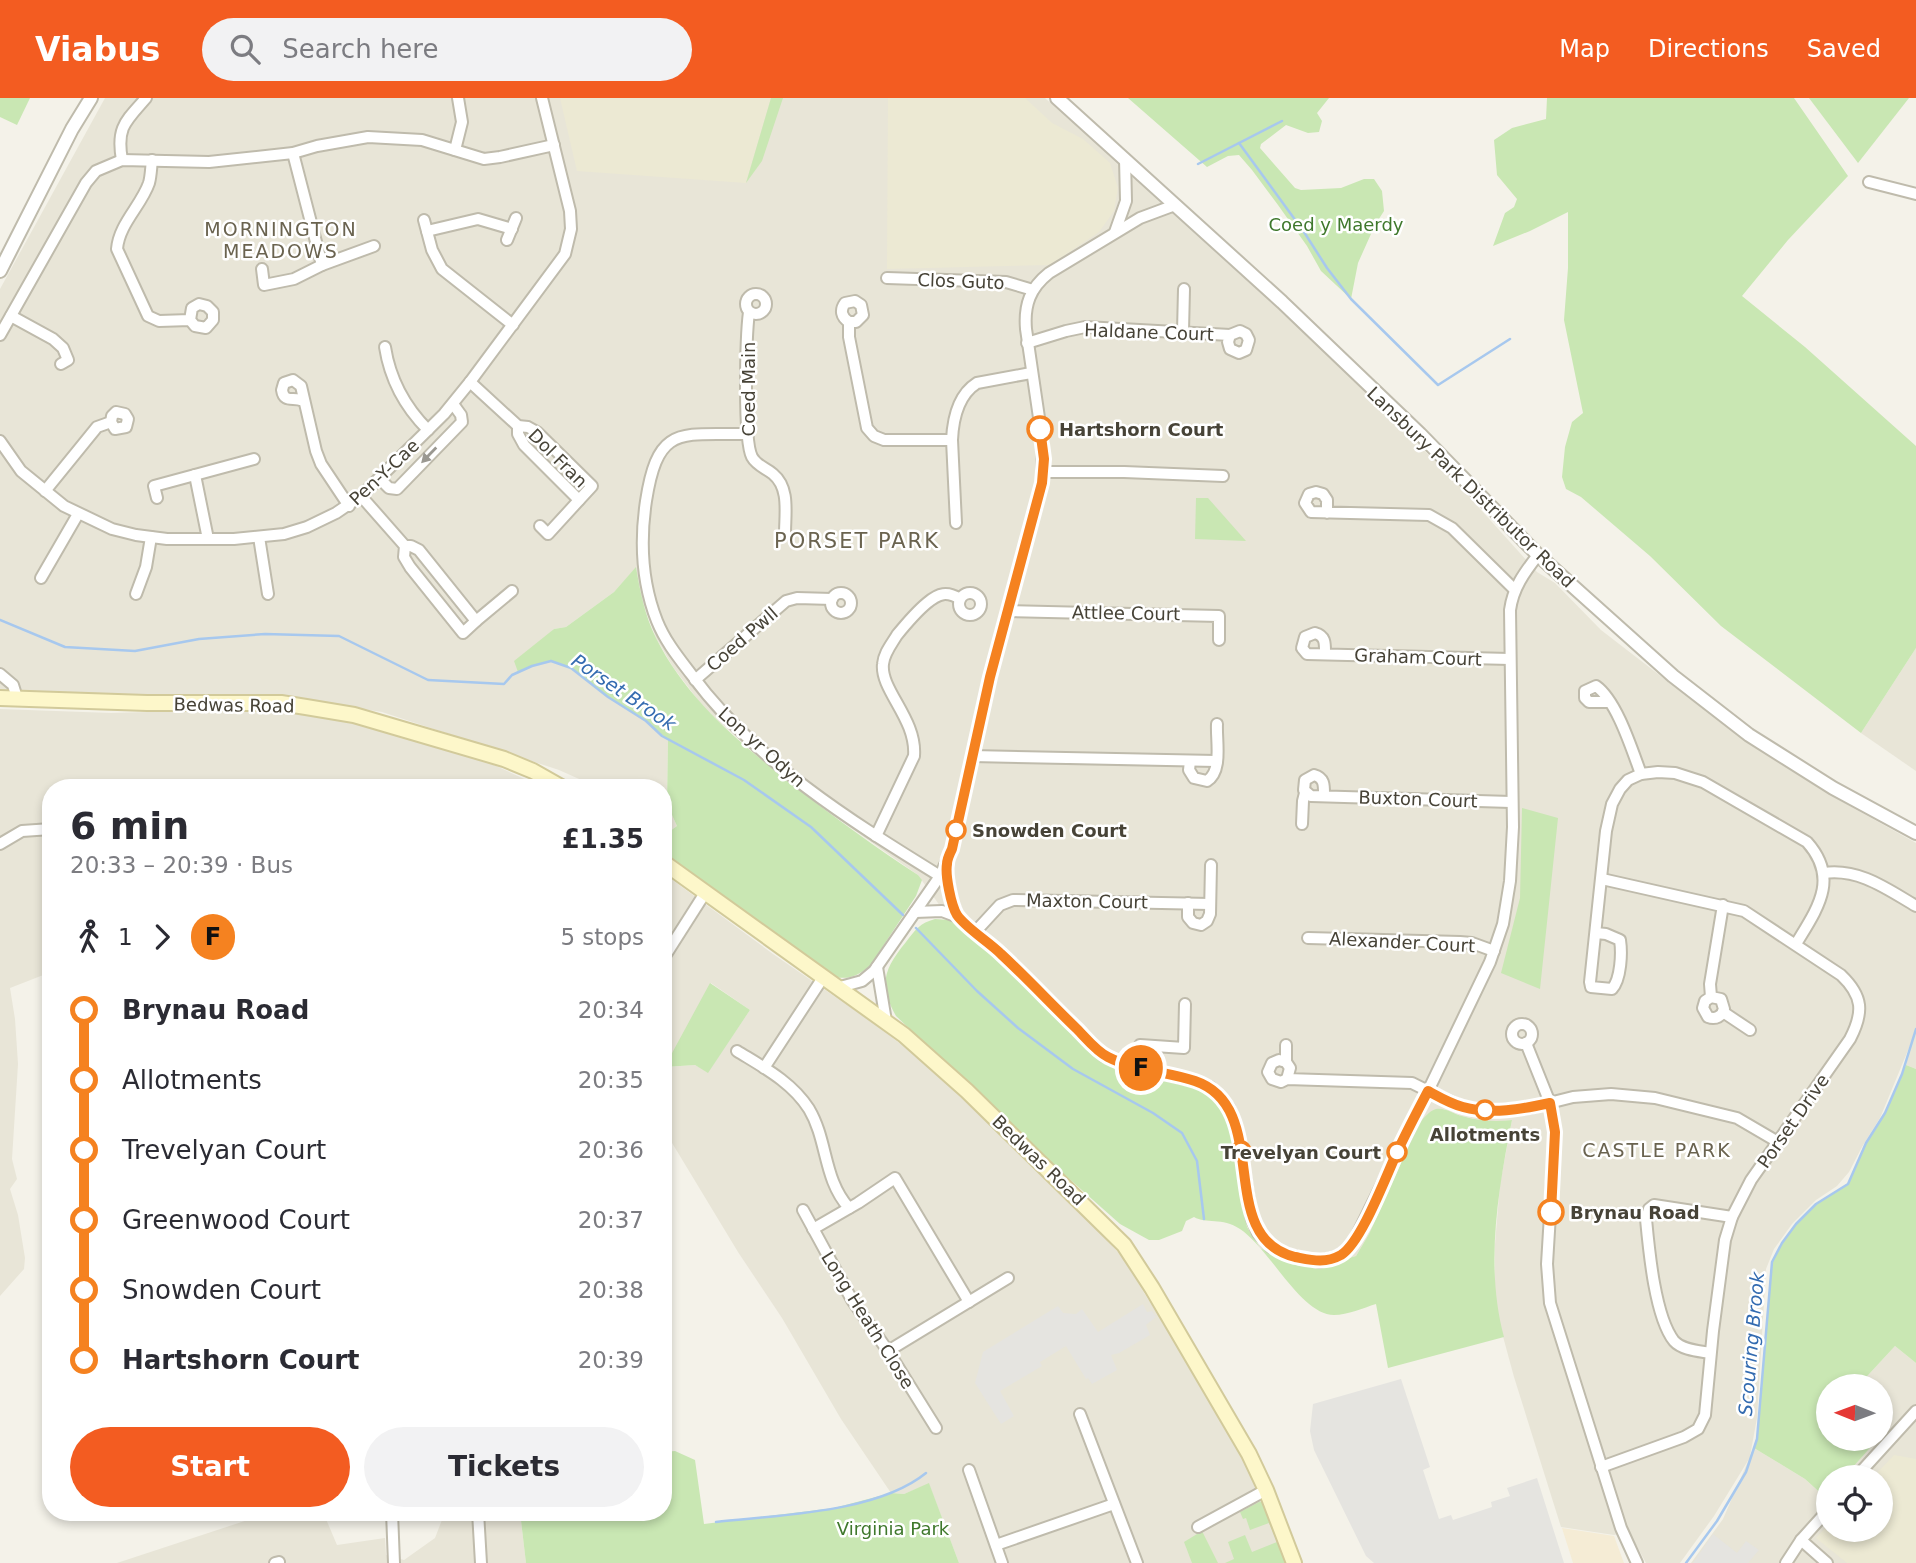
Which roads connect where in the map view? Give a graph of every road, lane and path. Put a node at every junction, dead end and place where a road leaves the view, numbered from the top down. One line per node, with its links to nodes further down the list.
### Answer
1 (91, 98): 20 (street)
2 (146, 98): 10 (street)
3 (458, 98): 7 (street)
4 (542, 98): 6 (street, Pen-Y-Cae)
5 (1057, 98): 9 (street, Lansbury Park Distributor Road)
6 (554, 145): 7 (street); 28 (street, Pen-Y-Cae)
7 (455, 150): 8 (street)
8 (293, 153): 11 (street); 18 (street)
9 (1125, 159): 14 (street, Lansbury Park Distributor Road); 16 (street)
10 (122, 160): 11 (street); 25 (street)
11 (152, 160): 26 (street)
12 (1869, 182): 13 (street)
13 (1916, 194)
14 (1175, 205): 16 (street); 65 (street, Lansbury Park Distributor Road)
15 (512, 229): 28 (street)
16 (1114, 235): 23 (street)
17 (374, 246): 18 (street)
18 (322, 265): 19 (street)
19 (262, 269)
20 (0, 271)
21 (887, 278): 23 (street, Clos Guto)
22 (1184, 289): 29 (street)
23 (1032, 290): 32 (street)
24 (749, 312): 42 (street, Coed Main)
25 (11, 316): 30 (street); 34 (street)
26 (190, 320)
27 (849, 322): 43 (street)
28 (513, 325): 36 (street, Pen-Y-Cae)
29 (1182, 331): 31 (street, Haldane Court); 32 (street, Haldane Court)
30 (0, 335)
31 (1230, 335)
32 (1027, 343): 35 (street)
33 (385, 346): 41 (street)
34 (61, 364)
35 (1031, 373): 43 (street); 47 (street)
36 (470, 382): 38 (street, Pen-Y-Cae); 40 (street, Dol Fran)
37 (303, 401): 55 (street)
38 (453, 404): 41 (street, Pen-Y-Cae); 50 (street, one-way to 50)
39 (111, 422): 51 (street)
40 (518, 426): 54 (street); 54 (street, Dol Fran)
41 (428, 430): 50 (street, Pen-Y-Cae)
42 (746, 434): 60 (street, Coed Main); 79 (street, Lon yr Odyn)
43 (952, 440): 58 (street)
44 (0, 441): 46 (street, Pen-Y-Cae)
45 (254, 459): 48 (street)
46 (5, 461): 51 (street, Pen-Y-Cae)
47 (1044, 472): 49 (street); 73 (street)
48 (195, 475): 53 (street); 63 (street)
49 (1223, 476)
50 (380, 479): 52 (street, Pen-Y-Cae)
51 (45, 491): 57 (street, Pen-Y-Cae)
52 (361, 496): 55 (street, Pen-Y-Cae); 64 (street)
53 (157, 498)
54 (579, 500): 59 (street, Dol Fran)
55 (349, 506): 62 (street, Pen-Y-Cae)
56 (1327, 513): 67 (street)
57 (78, 514): 61 (street, Pen-Y-Cae); 66 (street)
58 (956, 523)
59 (540, 526)
60 (785, 534)
61 (151, 537): 63 (street, Pen-Y-Cae); 69 (street)
62 (259, 537): 63 (street, Pen-Y-Cae); 70 (street)
63 (208, 539)
64 (405, 546): 74 (street); 74 (street)
65 (1538, 555): 67 (street); 94 (street, Lansbury Park Distributor Road)
66 (41, 578)
67 (1515, 590): 77 (street)
68 (512, 591): 74 (street)
69 (136, 594)
70 (268, 594)
71 (832, 599): 79 (street, Coed Pwll)
72 (960, 599): 95 (street)
73 (1009, 611): 75 (street, Attlee Court); 84 (street)
74 (476, 621)
75 (1219, 640)
76 (1325, 654): 77 (street, Graham Court)
77 (1510, 659): 91 (street)
78 (0, 674): 81 (street)
79 (695, 680): 95 (street, Lon yr Odyn)
80 (0, 698): 81 (main road, Bedwas Road)
81 (17, 698): 88 (main road, Bedwas Road)
82 (1608, 702): 87 (street)
83 (1217, 724): 86 (street)
84 (972, 756): 85 (street); 97 (street)
85 (1190, 761): 86 (street); 86 (street)
86 (1216, 761)
87 (1641, 774): 100 (street); 102 (street)
88 (547, 779)
89 (1305, 793): 90 (street, Buxton Court); 90 (street); 92 (street)
90 (1324, 796): 91 (street, Buxton Court)
91 (1511, 803): 115 (street)
92 (1302, 824)
93 (42, 830): 96 (street)
94 (1916, 833)
95 (876, 836): 101 (street, Lon yr Odyn)
96 (0, 844)
97 (946, 865): 101 (street); 109 (street)
98 (1211, 865): 105 (street)
99 (672, 869): 103 (main road, Bedwas Road)
100 (1824, 873): 107 (street); 113 (street)
101 (940, 876): 108 (street)
102 (1602, 880): 106 (street, Porset Drive); 111 (street)
103 (705, 893): 114 (street); 117 (main road, Bedwas Road)
104 (1188, 903): 105 (street, Maxton Court); 105 (street); 110 (street, Maxton Court)
105 (1210, 904)
106 (1723, 905): 113 (street, Porset Drive); 121 (street)
107 (1916, 906)
108 (915, 912): 109 (street); 116 (street)
109 (958, 917): 110 (street)
110 (976, 931): 126 (street)
111 (1596, 933): 111 (street)
112 (1308, 938): 115 (street, Alexander Court)
113 (1796, 944): 131 (street, Porset Drive)
114 (672, 946)
115 (1494, 951): 129 (street)
116 (877, 967): 118 (street); 120 (street)
117 (824, 976): 118 (main road, Bedwas Road); 127 (street)
118 (840, 987): 120 (main road, Bedwas Road)
119 (1185, 1004): 126 (street)
120 (886, 1021): 146 (main road, Bedwas Road)
121 (1750, 1030)
122 (1526, 1043): 130 (street)
123 (1286, 1045): 125 (street)
124 (737, 1051): 127 (street)
125 (1286, 1062): 128 (street); 128 (street)
126 (1130, 1066): 129 (street)
127 (764, 1068): 132 (street)
128 (1287, 1079): 129 (street)
129 (1428, 1091): 130 (street)
130 (1550, 1103): 131 (street); 144 (street)
131 (1778, 1142): 134 (street, Porset Drive)
132 (849, 1208): 135 (street); 137 (street)
133 (803, 1210): 135 (street, Long Heath Close)
134 (1732, 1217): 139 (street, Porset Drive); 139 (street)
135 (813, 1229): 138 (street, Long Heath Close)
136 (1008, 1278): 137 (street)
137 (969, 1302): 138 (street)
138 (888, 1351): 142 (street, Long Heath Close)
139 (1710, 1353): 144 (street, Porset Drive)
140 (1916, 1411): 143 (street)
141 (1080, 1414): 147 (street)
142 (936, 1428)
143 (1867, 1465)
144 (1601, 1467): 159 (street)
145 (969, 1470): 153 (street)
146 (1266, 1490): 151 (street); 158 (main road, Bedwas Road)
147 (1114, 1504): 153 (street); 157 (street)
148 (392, 1521): 154 (street)
149 (479, 1521): 155 (street)
150 (1816, 1524): 152 (street)
151 (1198, 1527)
152 (1801, 1541): 160 (street); 161 (street)
153 (996, 1545): 156 (street)
154 (394, 1563)
155 (481, 1563)
156 (1002, 1563)
157 (1137, 1563)
158 (1294, 1563)
159 (1637, 1563)
160 (1786, 1563)
161 (1827, 1563)

